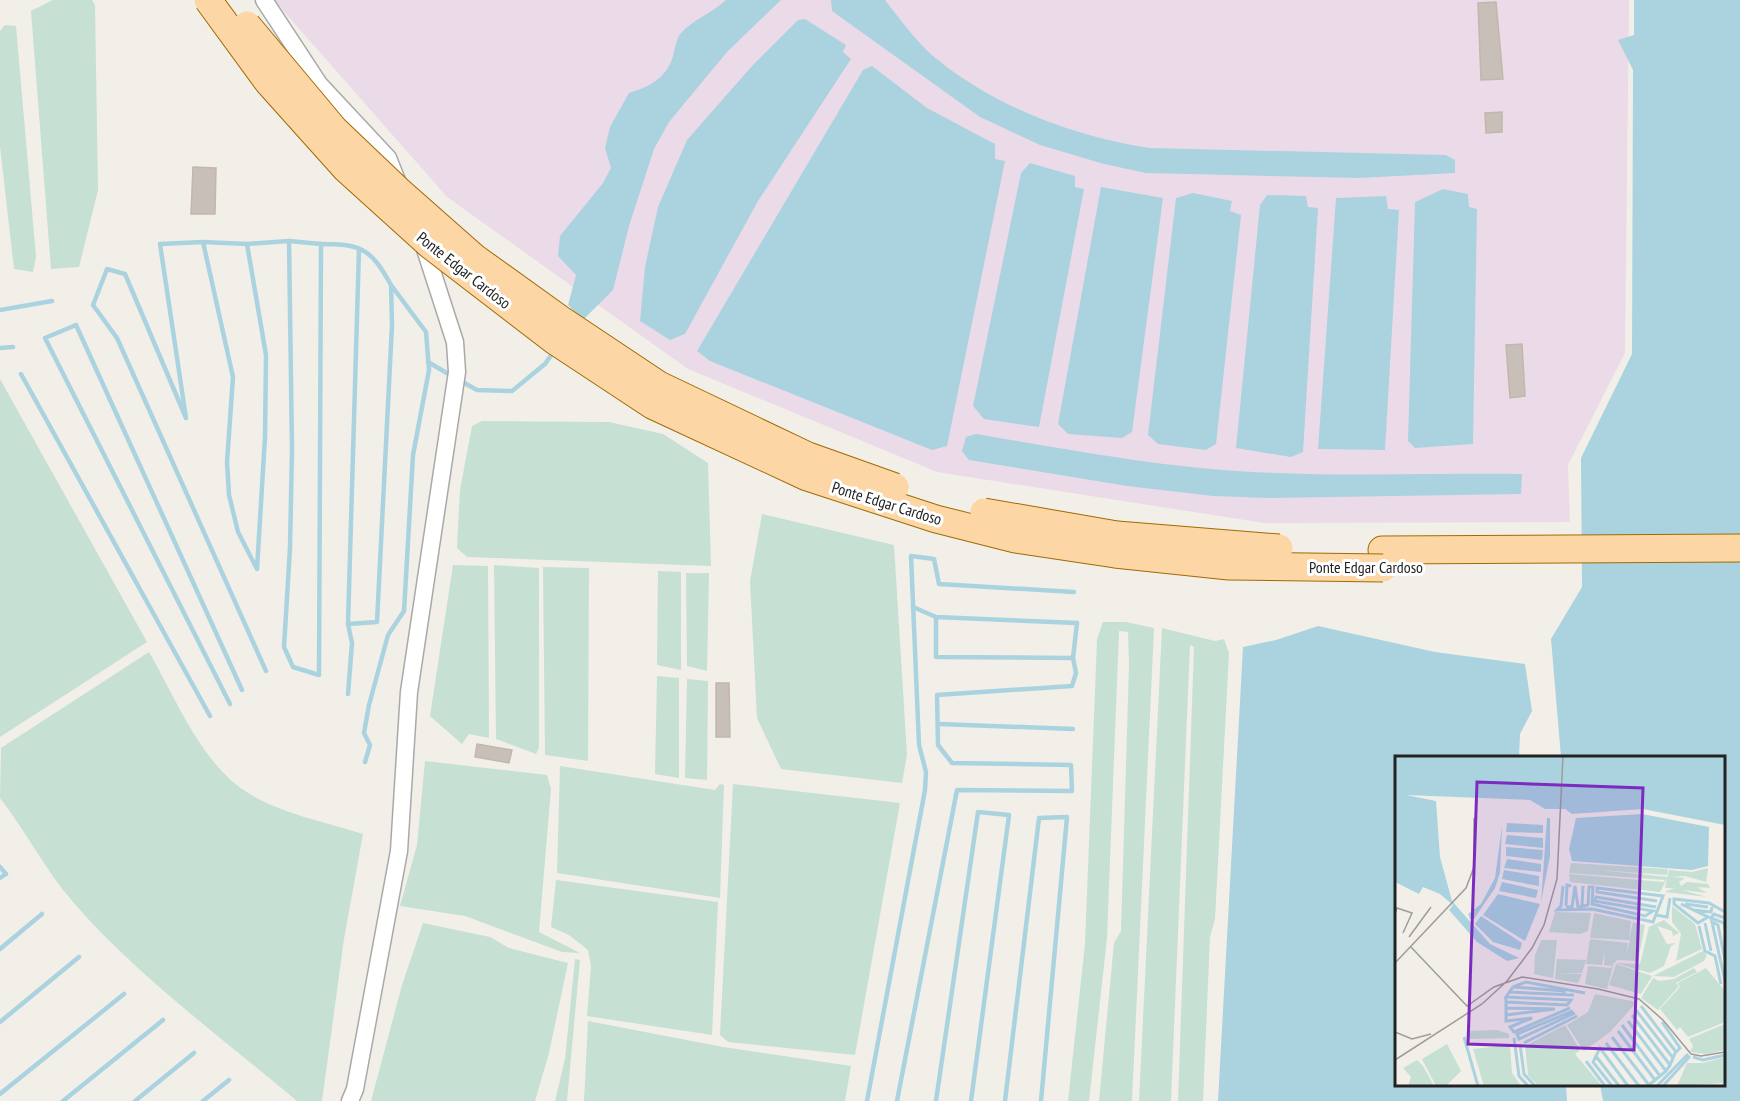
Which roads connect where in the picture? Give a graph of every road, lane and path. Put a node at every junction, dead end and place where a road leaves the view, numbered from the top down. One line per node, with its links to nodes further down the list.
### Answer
1 (208, 0): 5 (main road, Ponte Edgar Cardoso, bridge)
2 (229, 0): 4 (main road, Ponte Edgar Cardoso, bridge)
3 (264, 0): 6 (street)
4 (1740, 548)
5 (1740, 567)
6 (350, 1101)

